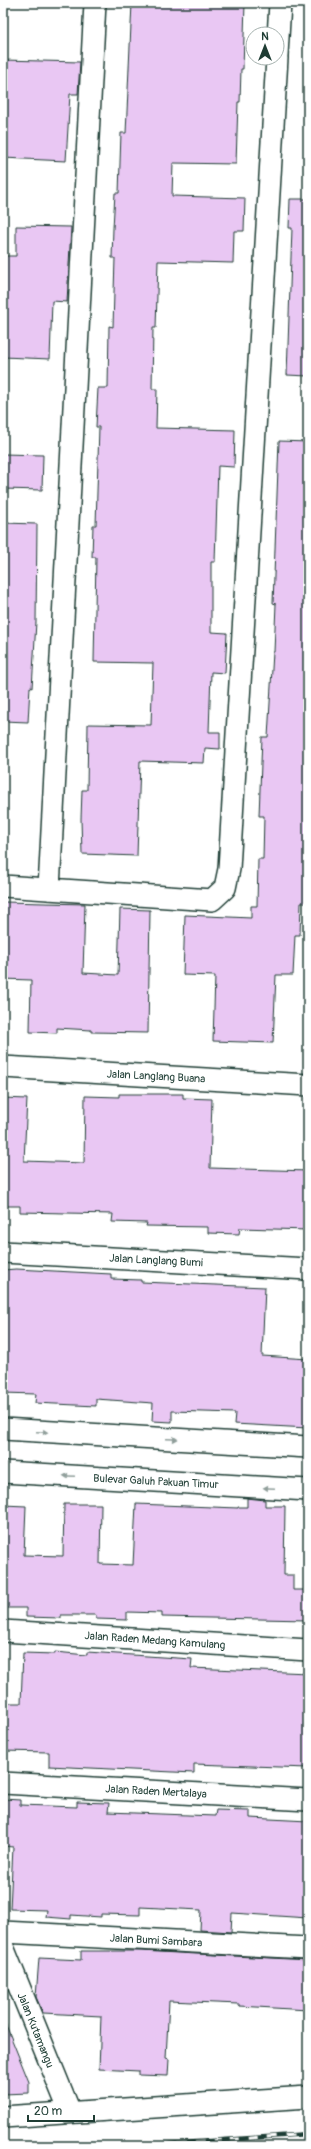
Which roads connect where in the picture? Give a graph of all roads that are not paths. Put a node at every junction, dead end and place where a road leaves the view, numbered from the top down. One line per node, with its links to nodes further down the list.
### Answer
1 (95, 3): 6 (street)
2 (280, 3): 3 (street)
3 (279, 26)
4 (276, 66): 6 (street)
5 (3, 886): 6 (street)
6 (48, 889)
7 (3, 1067): 8 (street, Jalan Langlang Buana)
8 (308, 1085)
9 (3, 1252): 10 (street, Jalan Langlang Bumi)
10 (308, 1269)
11 (3, 1429): 12 (street, one-way to 12)
12 (308, 1447)
13 (3, 1472): 14 (street, Bulevar Galuh Pakuan Timur, one-way to 13)
14 (308, 1490)
15 (3, 1631): 16 (street, Jalan Raden Medang Kamulang)
16 (308, 1650)
17 (3, 1783): 18 (street, Jalan Raden Mertalaya)
18 (308, 1800)
19 (3, 1932): 21 (street, Jalan Bumi Sambara)
20 (3, 1947): 23 (street, Jalan Kutamangu)
21 (308, 1948)
22 (308, 2097): 23 (street)
23 (70, 2112): 24 (street)
24 (3, 2117)

